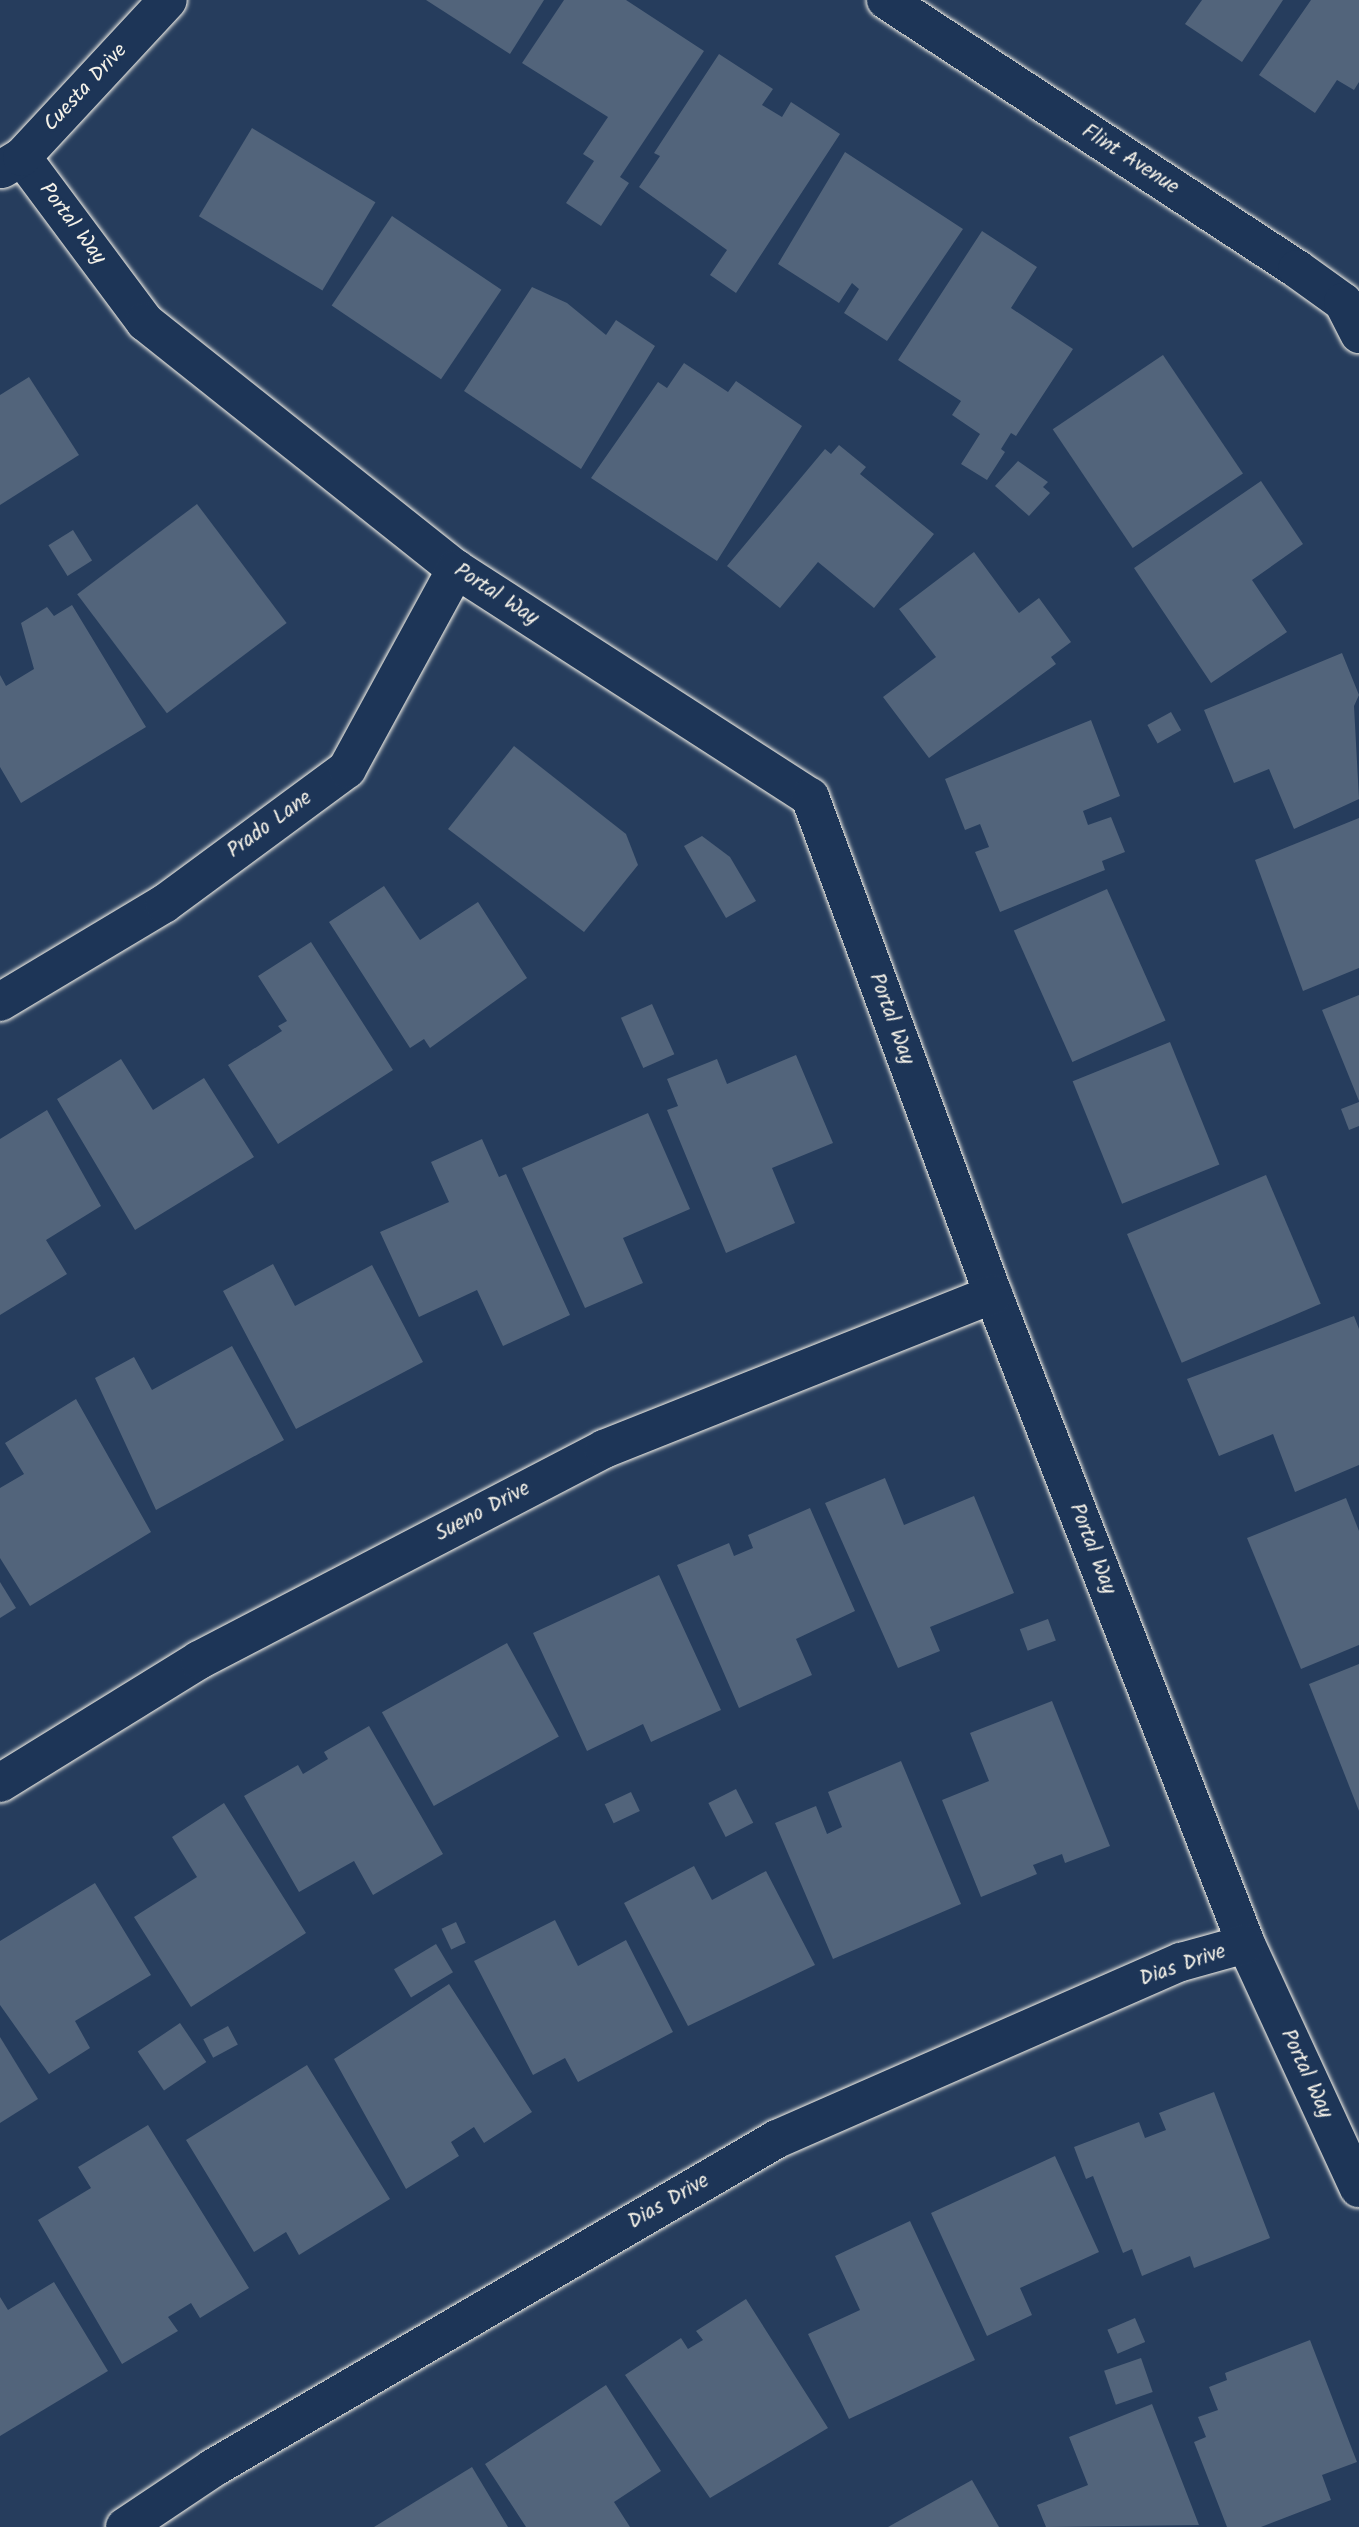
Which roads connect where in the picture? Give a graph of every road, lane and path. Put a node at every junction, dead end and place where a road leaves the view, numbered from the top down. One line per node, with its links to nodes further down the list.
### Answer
1 (168, 0): 3 (street, Cuesta Drive)
2 (886, 0): 4 (street, Flint Avenue)
3 (11, 163): 5 (street, Portal Way)
4 (1354, 308)
5 (456, 569): 6 (street, Prado Lane); 7 (street, Portal Way)
6 (0, 1002)
7 (993, 1294): 8 (street, Sueno Drive); 9 (street, Portal Way)
8 (0, 1783)
9 (1246, 1944): 10 (street, Portal Way); 11 (street, Dias Drive)
10 (1359, 2189)
11 (125, 2527)

